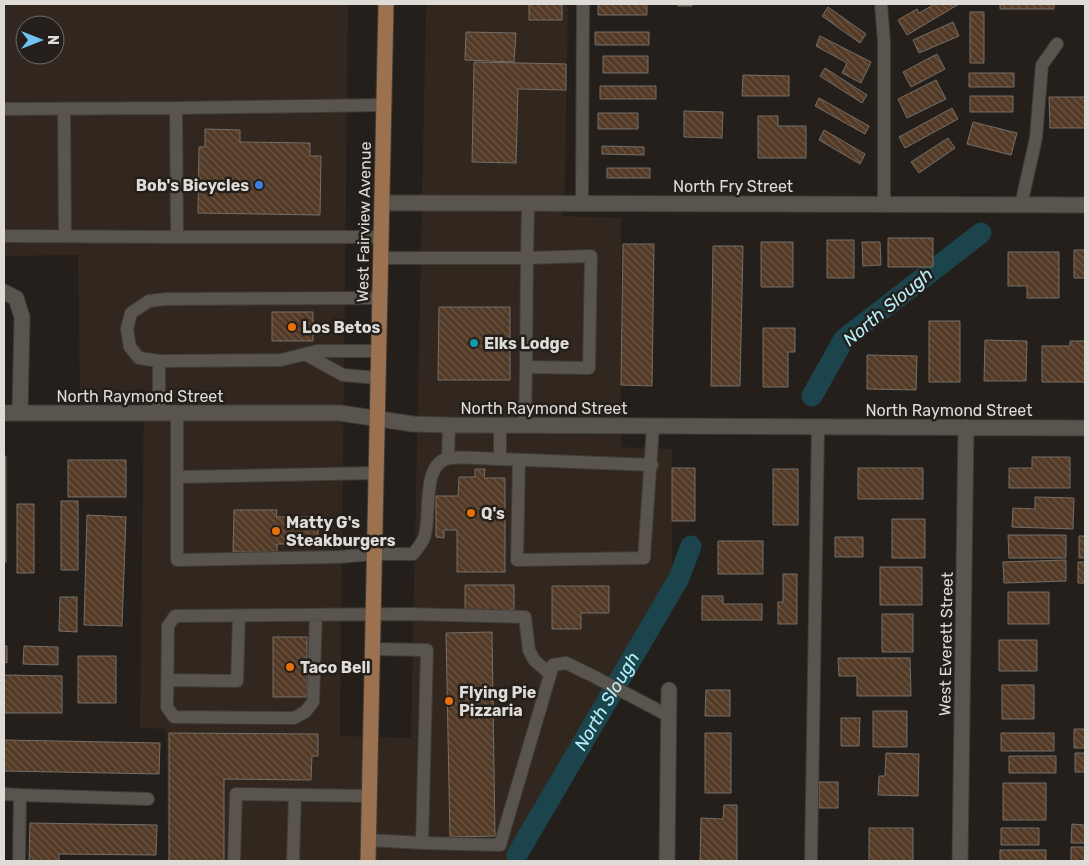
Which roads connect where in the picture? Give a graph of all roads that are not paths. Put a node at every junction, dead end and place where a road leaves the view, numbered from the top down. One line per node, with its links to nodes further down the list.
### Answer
1 (386, 4): 5 (main road, West Fairview Avenue)
2 (583, 4): 11 (lane)
3 (881, 4): 12 (lane)
4 (1057, 44): 13 (lane)
5 (384, 105): 6 (lane); 9 (main road, West Fairview Avenue)
6 (176, 108): 8 (lane); 17 (lane)
7 (4, 109): 8 (lane)
8 (64, 109): 16 (lane)
9 (382, 203): 10 (street, North Fry Street); 18 (main road, West Fairview Avenue)
10 (528, 203): 11 (street, North Fry Street); 20 (lane)
11 (582, 204): 12 (street, North Fry Street)
12 (884, 204): 13 (street, North Fry Street)
13 (1021, 205): 14 (street, North Fry Street)
14 (1085, 205)
15 (4, 236): 16 (lane)
16 (65, 236): 17 (lane)
17 (177, 237): 18 (lane)
18 (381, 237): 19 (main road, West Fairview Avenue)
19 (381, 258): 20 (lane); 22 (main road, West Fairview Avenue)
20 (527, 258): 26 (lane); 26 (lane)
21 (4, 292): 29 (street)
22 (380, 298): 23 (main road, West Fairview Avenue); 25 (lane)
23 (378, 351): 24 (lane); 27 (main road, West Fairview Avenue)
24 (306, 354): 25 (lane); 27 (lane)
25 (160, 361): 30 (lane)
26 (526, 367): 35 (lane)
27 (378, 378): 32 (main road, West Fairview Avenue)
28 (4, 413): 29 (street, North Raymond Street)
29 (20, 413): 30 (street, North Raymond Street)
30 (160, 413): 31 (street, North Raymond Street)
31 (177, 413): 32 (street, North Raymond Street); 45 (lane)
32 (377, 419): 33 (street, North Raymond Street); 44 (main road, West Fairview Avenue)
33 (449, 425): 34 (street, North Raymond Street); 40 (lane)
34 (500, 425): 35 (street, North Raymond Street); 41 (lane)
35 (525, 425): 36 (street, North Raymond Street)
36 (653, 426): 37 (street, North Raymond Street); 43 (lane)
37 (818, 426): 38 (street, North Raymond Street); 67 (lane)
38 (966, 427): 39 (street, North Raymond Street); 68 (street, West Everett Street)
39 (1085, 428)
40 (448, 458): 41 (lane); 46 (lane)
41 (500, 459): 42 (lane)
42 (519, 460): 43 (lane); 43 (lane)
43 (652, 465)
44 (376, 473): 45 (lane); 46 (main road, West Fairview Avenue)
45 (178, 477): 46 (lane)
46 (374, 554): 47 (main road, West Fairview Avenue)
47 (373, 614): 48 (lane); 50 (main road, West Fairview Avenue); 51 (lane)
48 (316, 615): 49 (lane); 52 (lane)
49 (239, 616): 52 (lane); 52 (lane)
50 (373, 649): 58 (main road, West Fairview Avenue); 61 (lane)
51 (550, 674): 54 (lane); 61 (lane)
52 (167, 680)
53 (669, 690): 54 (street)
54 (669, 716): 66 (street)
55 (4, 794): 56 (lane)
56 (20, 795): 59 (lane); 62 (lane)
57 (295, 795): 58 (lane); 63 (lane); 64 (lane)
58 (369, 796): 60 (main road, West Fairview Avenue)
59 (148, 799)
60 (368, 840): 61 (lane); 65 (main road, West Fairview Avenue)
61 (422, 842)
62 (19, 861)
63 (234, 861)
64 (293, 861)
65 (368, 861)
66 (667, 861)
67 (811, 861)
68 (960, 861)

